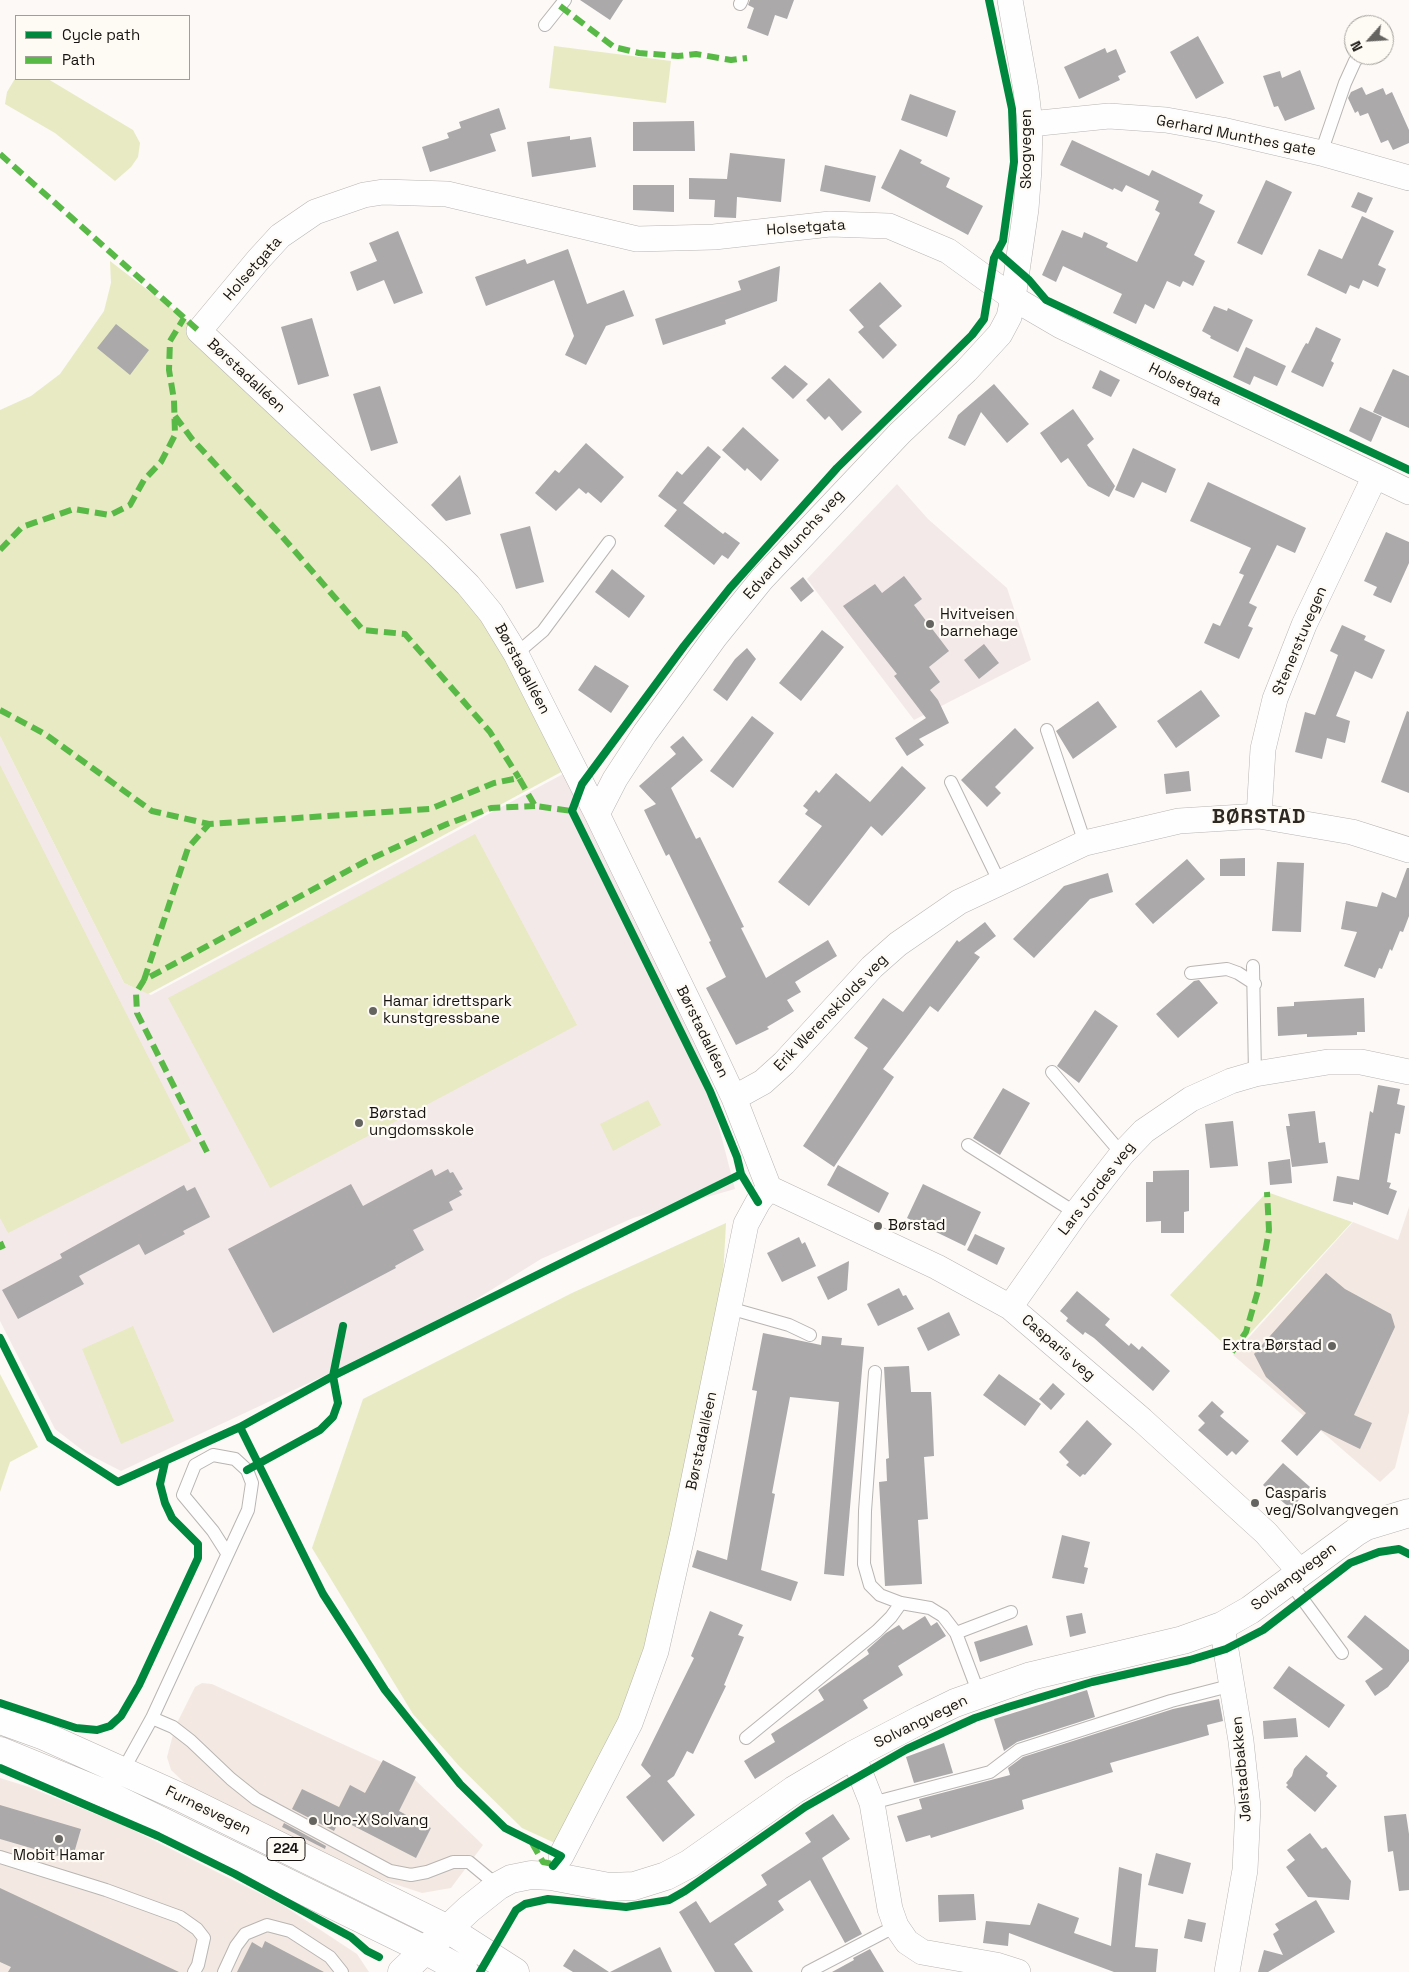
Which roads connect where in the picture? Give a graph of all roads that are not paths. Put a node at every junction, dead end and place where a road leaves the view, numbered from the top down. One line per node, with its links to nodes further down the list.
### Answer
1 (564, 0): 3 (lane)
2 (1010, 0): 5 (street, Skogvegen)
3 (546, 25)
4 (1353, 65): 6 (lane)
5 (1030, 124): 6 (street, Gerhard Munthes gate); 8 (street, Skogvegen)
6 (1321, 153): 7 (street, Gerhard Munthes gate)
7 (1409, 178)
8 (1013, 298): 9 (street, Holsetgata); 10 (street, Holsetgata); 16 (street, Edvard Munchs veg)
9 (199, 331): 13 (street, Børstadalléen)
10 (1375, 476): 11 (street, Holsetgata); 17 (street, Stenerstuvegen)
11 (1409, 492)
12 (609, 542): 13 (lane)
13 (516, 654): 16 (street, Børstadalléen)
14 (1047, 730): 18 (lane)
15 (951, 782): 20 (lane)
16 (597, 814): 27 (street, Børstadalléen)
17 (1259, 816): 18 (street, Erik Werenskiolds veg); 19 (street, Erik Werenskiolds veg)
18 (1084, 843): 20 (street, Erik Werenskiolds veg)
19 (1409, 850)
20 (1000, 881): 27 (street, Erik Werenskiolds veg)
21 (1253, 966): 23 (lane)
22 (1191, 973): 23 (lane)
23 (1254, 984): 26 (lane)
24 (1052, 1072): 29 (lane)
25 (1409, 1072): 26 (street, Lars Jordes veg)
26 (1255, 1074): 29 (street, Lars Jordes veg)
27 (734, 1098): 30 (street, Børstadalléen)
28 (968, 1145): 31 (lane)
29 (1122, 1154): 31 (street, Lars Jordes veg)
30 (769, 1188): 32 (street, Casparis veg); 33 (street, Børstadalléen)
31 (1076, 1213): 32 (street, Lars Jordes veg)
32 (1010, 1307): 38 (street, Casparis veg)
33 (729, 1308): 34 (lane); 54 (street, Børstadalléen)
34 (810, 1335)
35 (875, 1372): 39 (lane)
36 (1409, 1514): 38 (main road, Solvangvegen)
37 (227, 1553): 37 (lane); 46 (lane)
38 (1295, 1577): 41 (main road, Solvangvegen); 43 (lane)
39 (901, 1604): 42 (lane); 48 (lane)
40 (1011, 1612): 42 (lane)
41 (1222, 1626): 44 (street, Jølstadbakken); 45 (main road, Solvangvegen)
42 (956, 1633): 45 (lane)
43 (1342, 1654)
44 (1233, 1685): 53 (lane); 68 (street, Jølstadbakken)
45 (979, 1694): 50 (main road, Solvangvegen)
46 (152, 1718): 51 (lane); 56 (lane)
47 (0, 1720): 51 (main road, Furnesvegen / 224)
48 (746, 1738)
49 (0, 1751): 52 (main road, Furnesvegen / 224)
50 (853, 1755): 53 (street); 56 (main road, Solvangvegen)
51 (123, 1771): 52 (lane); 58 (main road, Furnesvegen / 224)
52 (108, 1795): 59 (main road, Furnesvegen / 224)
53 (872, 1803): 57 (street)
54 (561, 1856)
55 (0, 1857): 60 (lane)
56 (498, 1886): 58 (main road, Solvangvegen)
57 (896, 1926): 66 (lane); 67 (street)
58 (448, 1929): 59 (main road, Solvangvegen); 65 (main road, Furnesvegen / 224)
59 (425, 1950): 63 (main road, Solvangvegen); 64 (main road, Furnesvegen / 224)
60 (194, 1972)
61 (224, 1972): 62 (lane)
62 (342, 1972)
63 (402, 1972)
64 (465, 1972)
65 (515, 1972)
66 (808, 1972)
67 (1018, 1972)
68 (1227, 1972)

